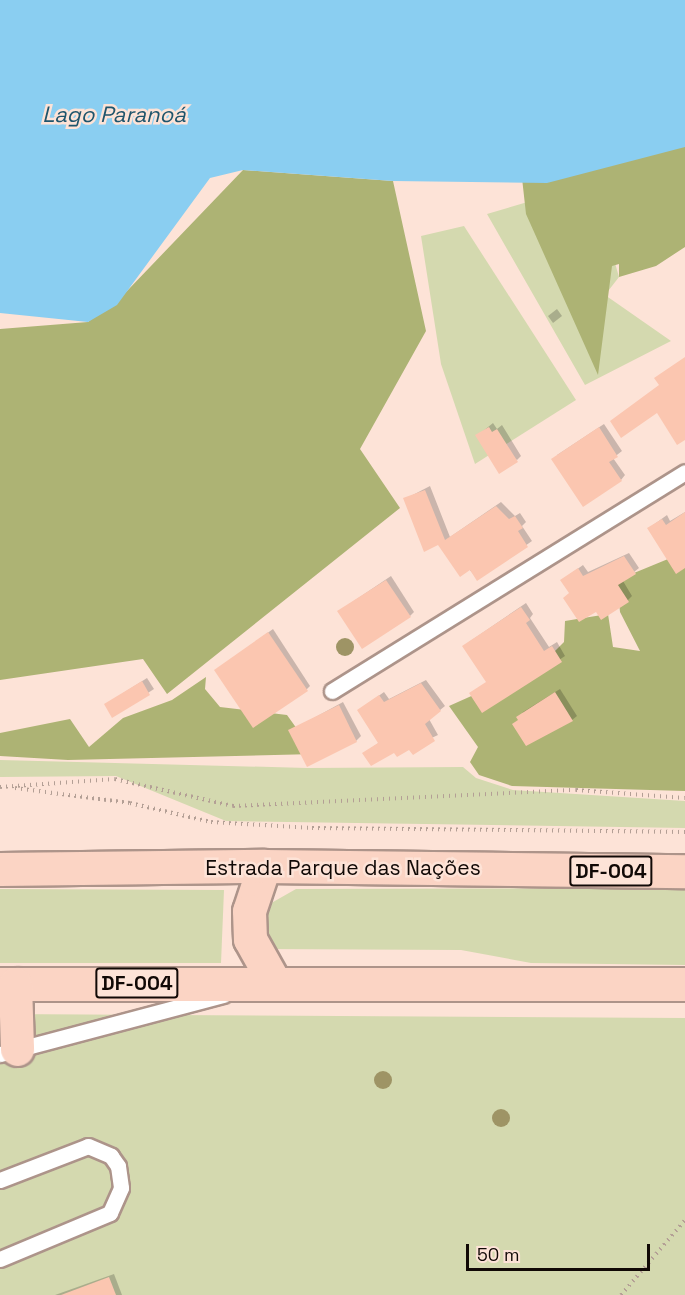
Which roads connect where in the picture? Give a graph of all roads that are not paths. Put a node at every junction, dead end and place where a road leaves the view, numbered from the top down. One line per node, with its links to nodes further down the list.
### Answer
1 (685, 472): 2 (lane)
2 (332, 691)
3 (264, 866): 4 (highway, Estrada Parque das Nações / DF-004); 5 (highway, Estrada Parque das Nações / DF-004); 6 (highway)
4 (0, 869)
5 (685, 871)
6 (274, 982): 7 (highway, DF-004); 8 (highway, DF-004); 9 (lane)
7 (8, 984): 9 (highway)
8 (685, 984)
9 (8, 1052)
10 (0, 1180): 11 (lane)
11 (0, 1260)

